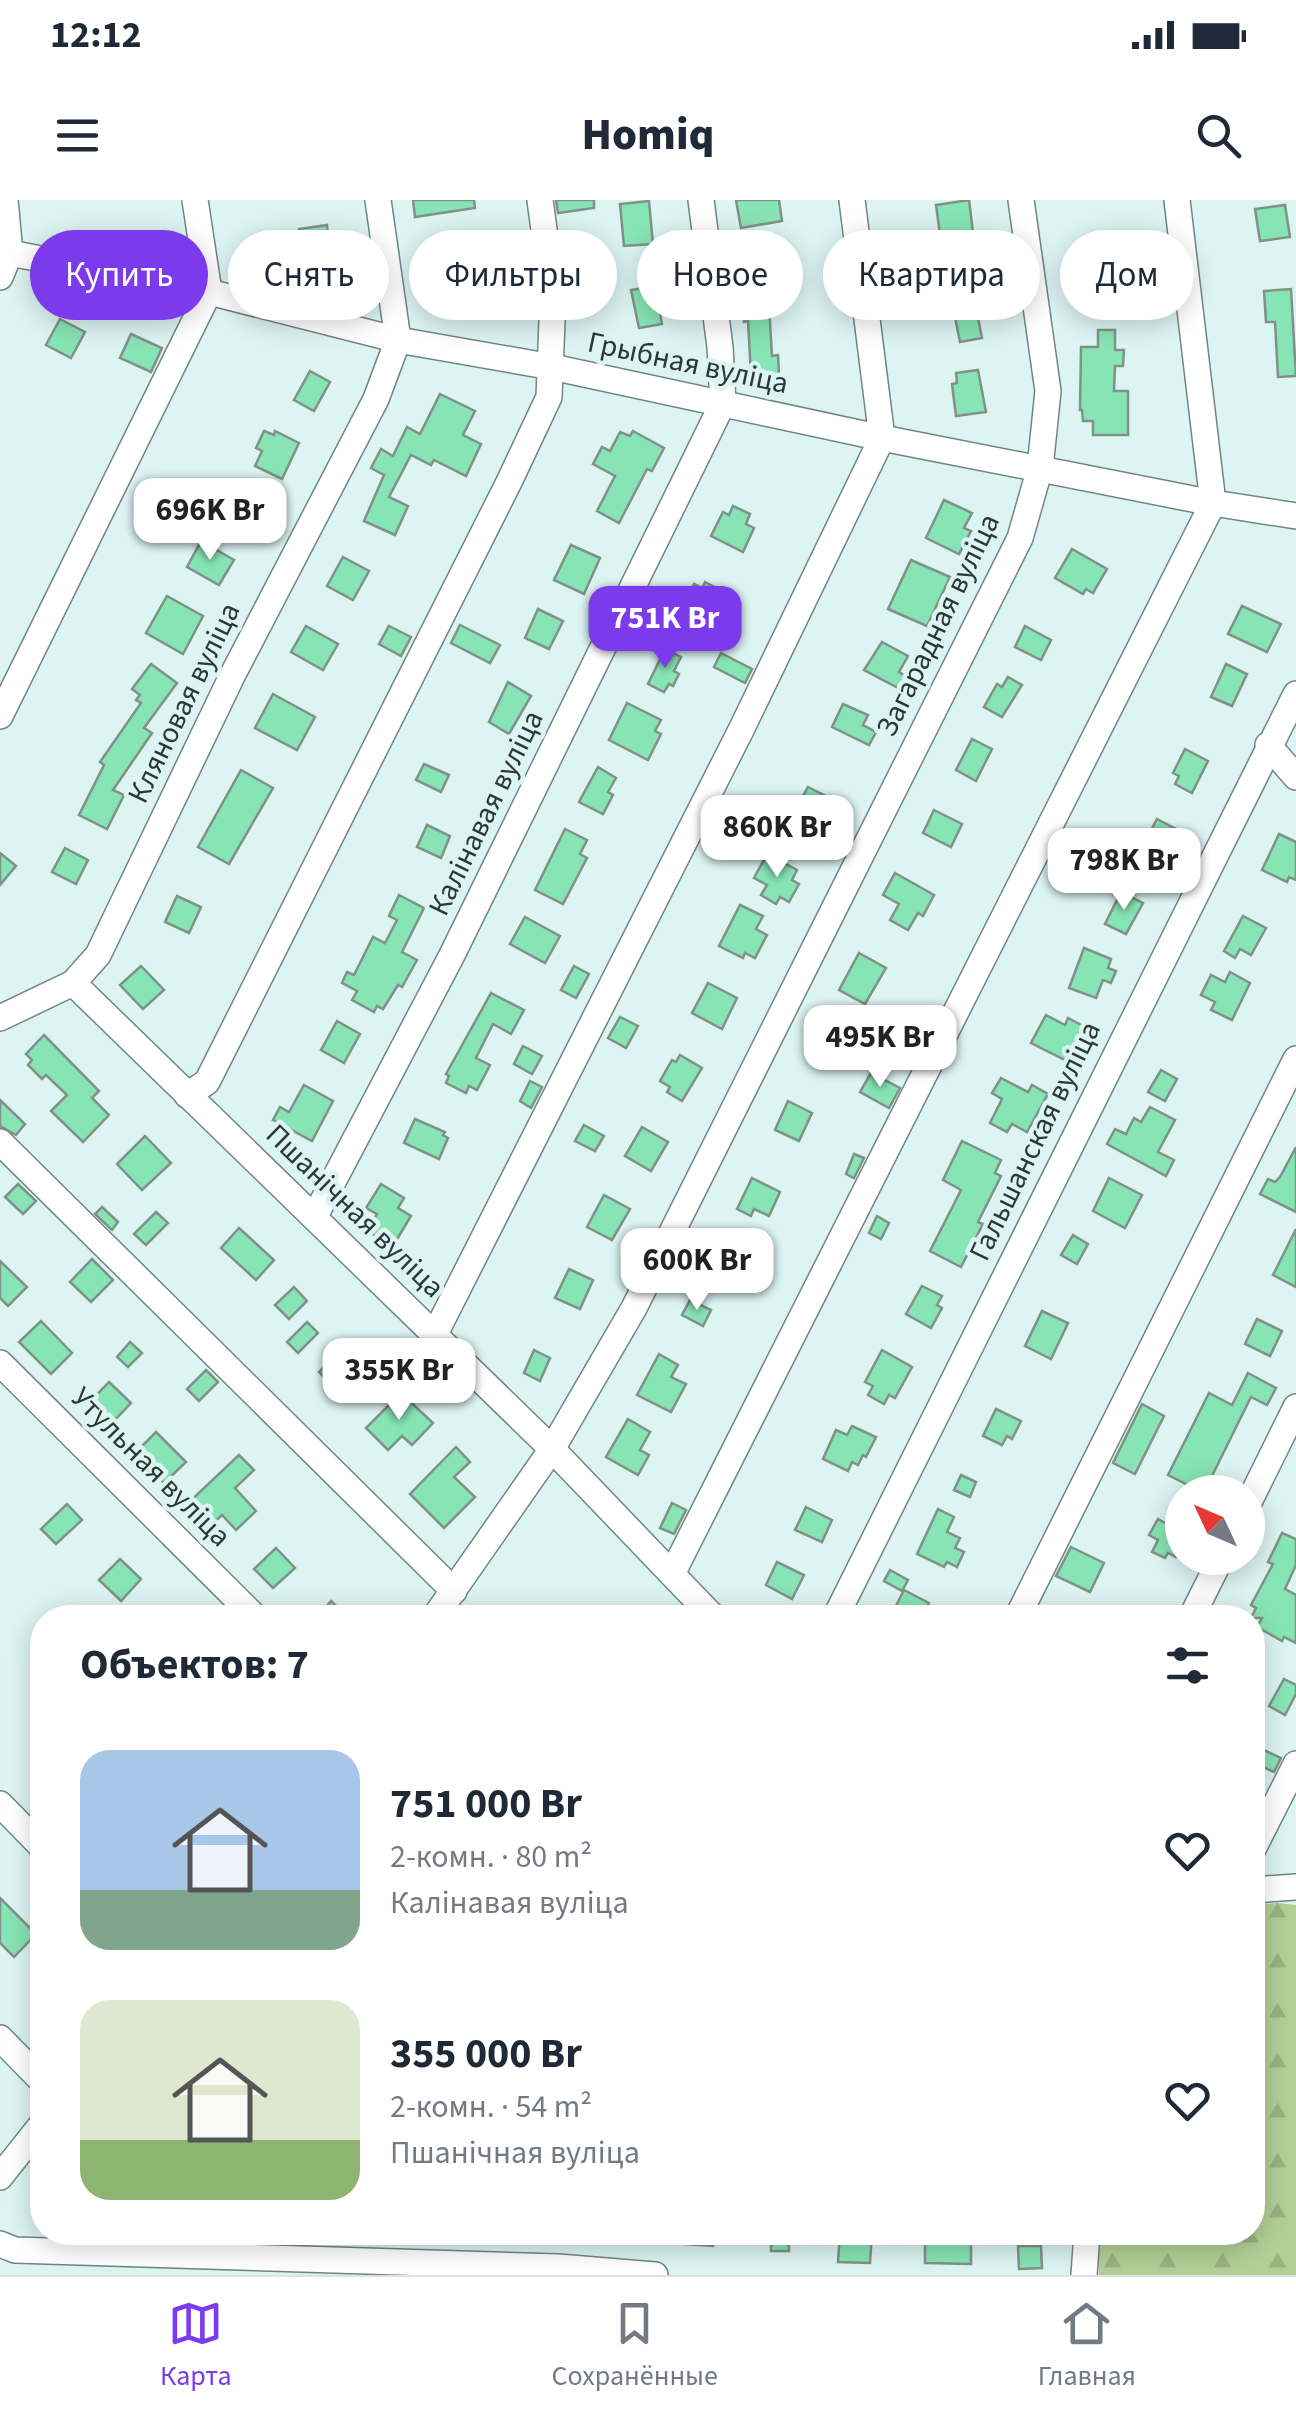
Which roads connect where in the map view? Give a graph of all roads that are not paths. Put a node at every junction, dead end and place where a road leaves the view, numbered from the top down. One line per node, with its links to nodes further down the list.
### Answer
1 (5, 200): 9 (street)
2 (194, 200): 10 (street)
3 (378, 200): 11 (street, Кляновая вуліца)
4 (540, 200): 12 (street)
5 (701, 200): 13 (street, Калінавая вуліца)
6 (852, 200): 14 (street)
7 (1021, 200): 15 (street, Загарадная вуліца)
8 (1177, 200): 16 (street)
9 (5, 265): 10 (street, Грыбная вуліца)
10 (209, 292): 11 (street, Грыбная вуліца); 19 (street)
11 (398, 340): 12 (street, Грыбная вуліца); 22 (street, Кляновая вуліца)
12 (552, 367): 13 (street, Грыбная вуліца); 25 (street)
13 (723, 403): 14 (street, Грыбная вуліца); 27 (street, Калінавая вуліца)
14 (882, 438): 15 (street, Грыбная вуліца); 28 (street)
15 (1040, 468): 16 (street, Грыбная вуліца); 31 (street, Загарадная вуліца)
16 (1212, 503): 17 (street, Грыбная вуліца); 33 (street)
17 (1296, 516)
18 (1296, 694): 20 (street, Гальшанская вуліца)
19 (0, 716)
20 (1268, 745): 21 (street); 39 (street, Гальшанская вуліца)
21 (1296, 776)
22 (73, 983): 23 (street, Кляновая вуліца); 25 (street, Пшанічная вуліца)
23 (0, 1018)
24 (1296, 1059): 40 (street)
25 (187, 1095): 27 (street, Пшанічная вуліца)
26 (0, 1142): 35 (street)
27 (315, 1216): 28 (street, Пшанічная вуліца)
28 (435, 1334): 31 (street, Пшанічная вуліца)
29 (0, 1362): 36 (street, Утульная вуліца)
30 (1296, 1407): 32 (street)
31 (552, 1450): 33 (street, Пшанічная вуліца); 35 (street, Загарадная вуліца)
32 (1262, 1475)
33 (672, 1574): 38 (street, Пшанічная вуліца)
34 (1212, 1575): 41 (street)
35 (454, 1591): 37 (street, Загарадная вуліца)
36 (243, 1605)
37 (444, 1605)
38 (702, 1605)
39 (841, 1605)
40 (1023, 1605)
41 (1198, 1605)
42 (1296, 1764): 44 (street)
43 (0, 1804): 45 (street)
44 (1265, 1825)
45 (30, 1834)
46 (1296, 1887): 47 (street)
47 (1265, 1889)
48 (0, 2038): 49 (street)
49 (30, 2069)
50 (30, 2139): 51 (street)
51 (0, 2177)
52 (0, 2244): 54 (street)
53 (1087, 2245): 55 (street)
54 (655, 2275)
55 (1084, 2275)

